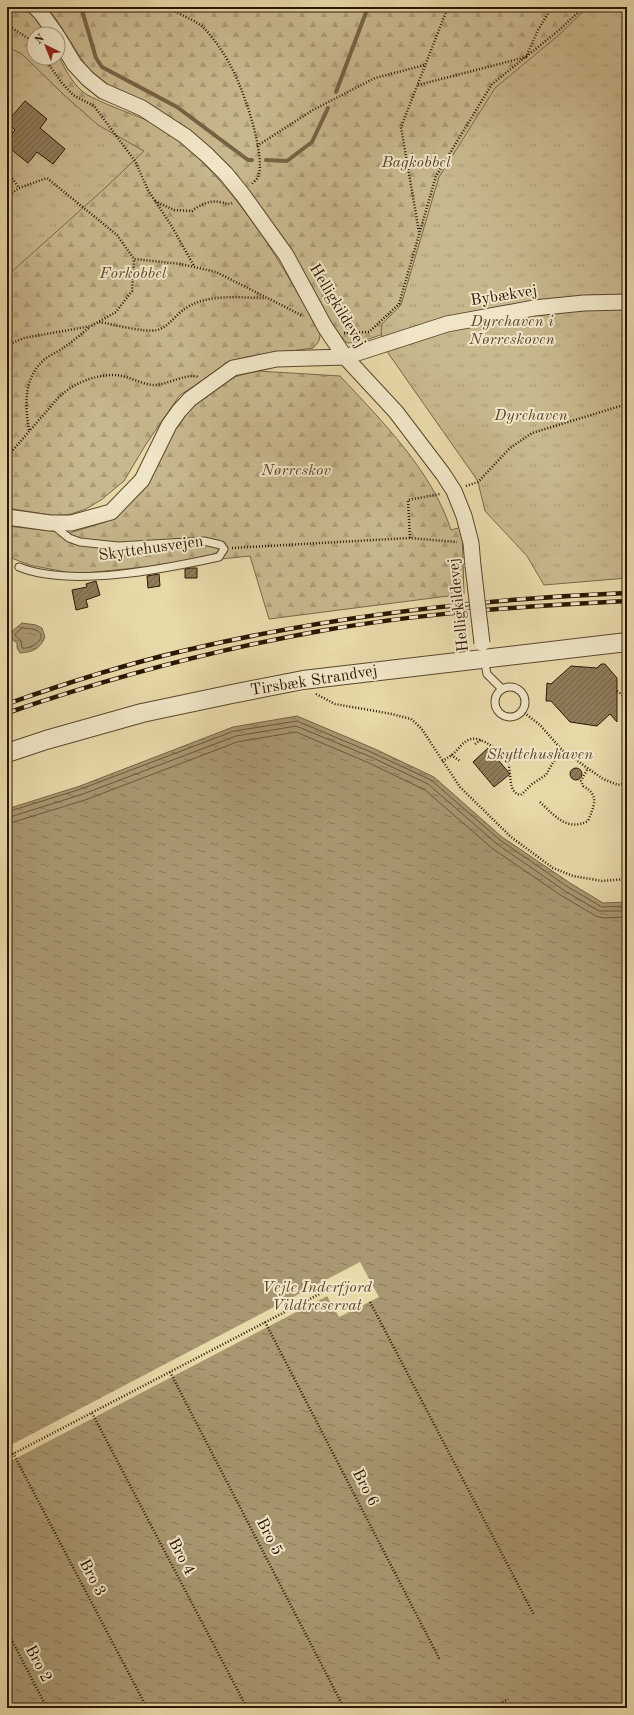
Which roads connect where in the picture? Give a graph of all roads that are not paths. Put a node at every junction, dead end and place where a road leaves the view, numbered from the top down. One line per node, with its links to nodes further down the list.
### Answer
1 (35, 7): 2 (street)
2 (50, 26)
3 (66, 50): 5 (street, Helligkildevej)
4 (627, 302): 5 (street, Bybækvej)
5 (345, 357): 7 (street, Skyttehusvejen); 10 (street, Helligkildevej, bridge)
6 (7, 516): 7 (street, Skyttehusvejen)
7 (50, 523): 8 (lane, Skyttehusvejen)
8 (19, 568)
9 (627, 642): 10 (street, Tirsbæk Strandvej)
10 (483, 651): 11 (lane); 12 (street, Tirsbæk Strandvej)
11 (502, 689): 11 (lane)
12 (7, 753)

